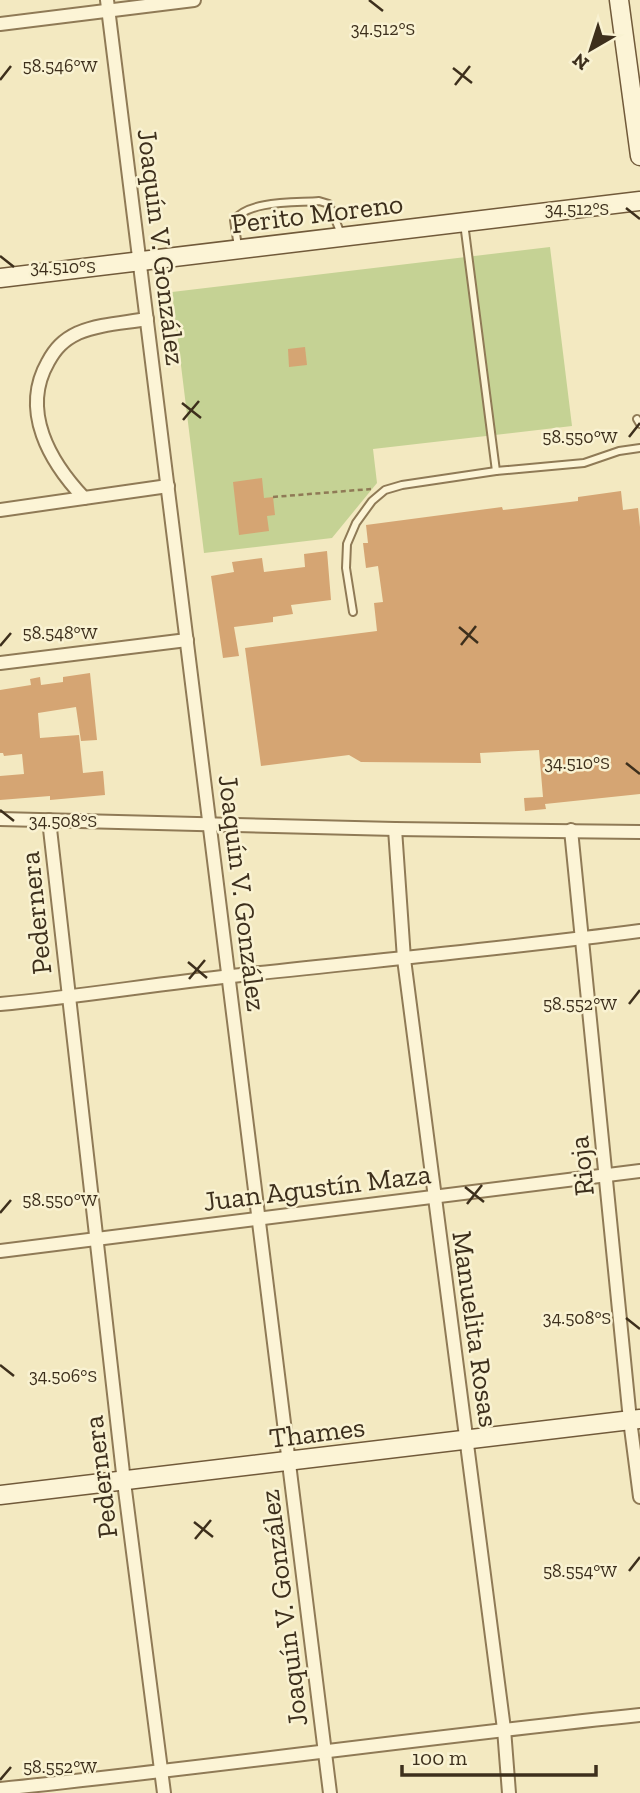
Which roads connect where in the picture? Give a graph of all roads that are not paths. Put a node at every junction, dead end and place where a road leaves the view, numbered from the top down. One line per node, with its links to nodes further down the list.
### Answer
1 (194, 0): 3 (street)
2 (619, 0): 5 (street)
3 (107, 5): 4 (street); 10 (street, Joaquín V. González)
4 (0, 24)
5 (640, 156)
6 (640, 201): 7 (street, Perito Moreno)
7 (464, 222): 8 (street, Perito Moreno); 14 (lane)
8 (342, 237): 9 (street, Perito Moreno); 9 (lane)
9 (238, 249): 10 (street, Perito Moreno)
10 (139, 261): 11 (street, Perito Moreno); 12 (street, Joaquín V. González)
11 (0, 278)
12 (147, 319): 15 (street, Joaquín V. González); 16 (street)
13 (640, 448): 14 (lane)
14 (496, 471): 18 (lane)
15 (168, 486): 16 (street); 19 (street, Joaquín V. González)
16 (84, 498): 17 (street)
17 (0, 510)
18 (352, 612)
19 (187, 639): 20 (street); 23 (street, Joaquín V. González)
20 (0, 663)
21 (0, 819): 22 (street)
22 (49, 820): 23 (street); 31 (street, Pedernera)
23 (210, 825): 24 (street); 30 (street, Joaquín V. González)
24 (395, 830): 25 (street); 29 (street, Manuelita Rosas)
25 (571, 831): 26 (street); 28 (street, Rioja)
26 (640, 832)
27 (640, 931): 28 (street)
28 (582, 939): 29 (street); 34 (street, Rioja)
29 (404, 959): 30 (street); 35 (street, Manuelita Rosas)
30 (229, 976): 31 (street); 36 (street, Joaquín V. González)
31 (69, 998): 32 (street); 37 (street, Pedernera)
32 (0, 1004)
33 (640, 1171): 34 (street, Juan Agustín Maza)
34 (606, 1175): 35 (street, Juan Agustín Maza); 39 (street, Rioja)
35 (434, 1196): 36 (street, Juan Agustín Maza); 40 (street, Manuelita Rosas)
36 (260, 1220): 37 (street, Juan Agustín Maza); 41 (street, Joaquín V. González)
37 (98, 1238): 38 (street, Juan Agustín Maza); 42 (street, Pedernera)
38 (0, 1251)
39 (635, 1420): 40 (street, Thames); 44 (street, Rioja)
40 (467, 1440): 41 (street, Thames); 46 (street, Manuelita Rosas)
41 (290, 1462): 42 (street, Thames); 47 (street, Joaquín V. González)
42 (124, 1482): 43 (street, Thames); 48 (street, Pedernera)
43 (0, 1495)
44 (640, 1497)
45 (640, 1715): 46 (street)
46 (504, 1729): 47 (street); 52 (street, Manuelita Rosas)
47 (326, 1752): 48 (street); 51 (street, Joaquín V. González)
48 (162, 1772): 49 (street); 50 (street, Pedernera)
49 (0, 1788)
50 (164, 1793)
51 (330, 1793)
52 (509, 1793)

